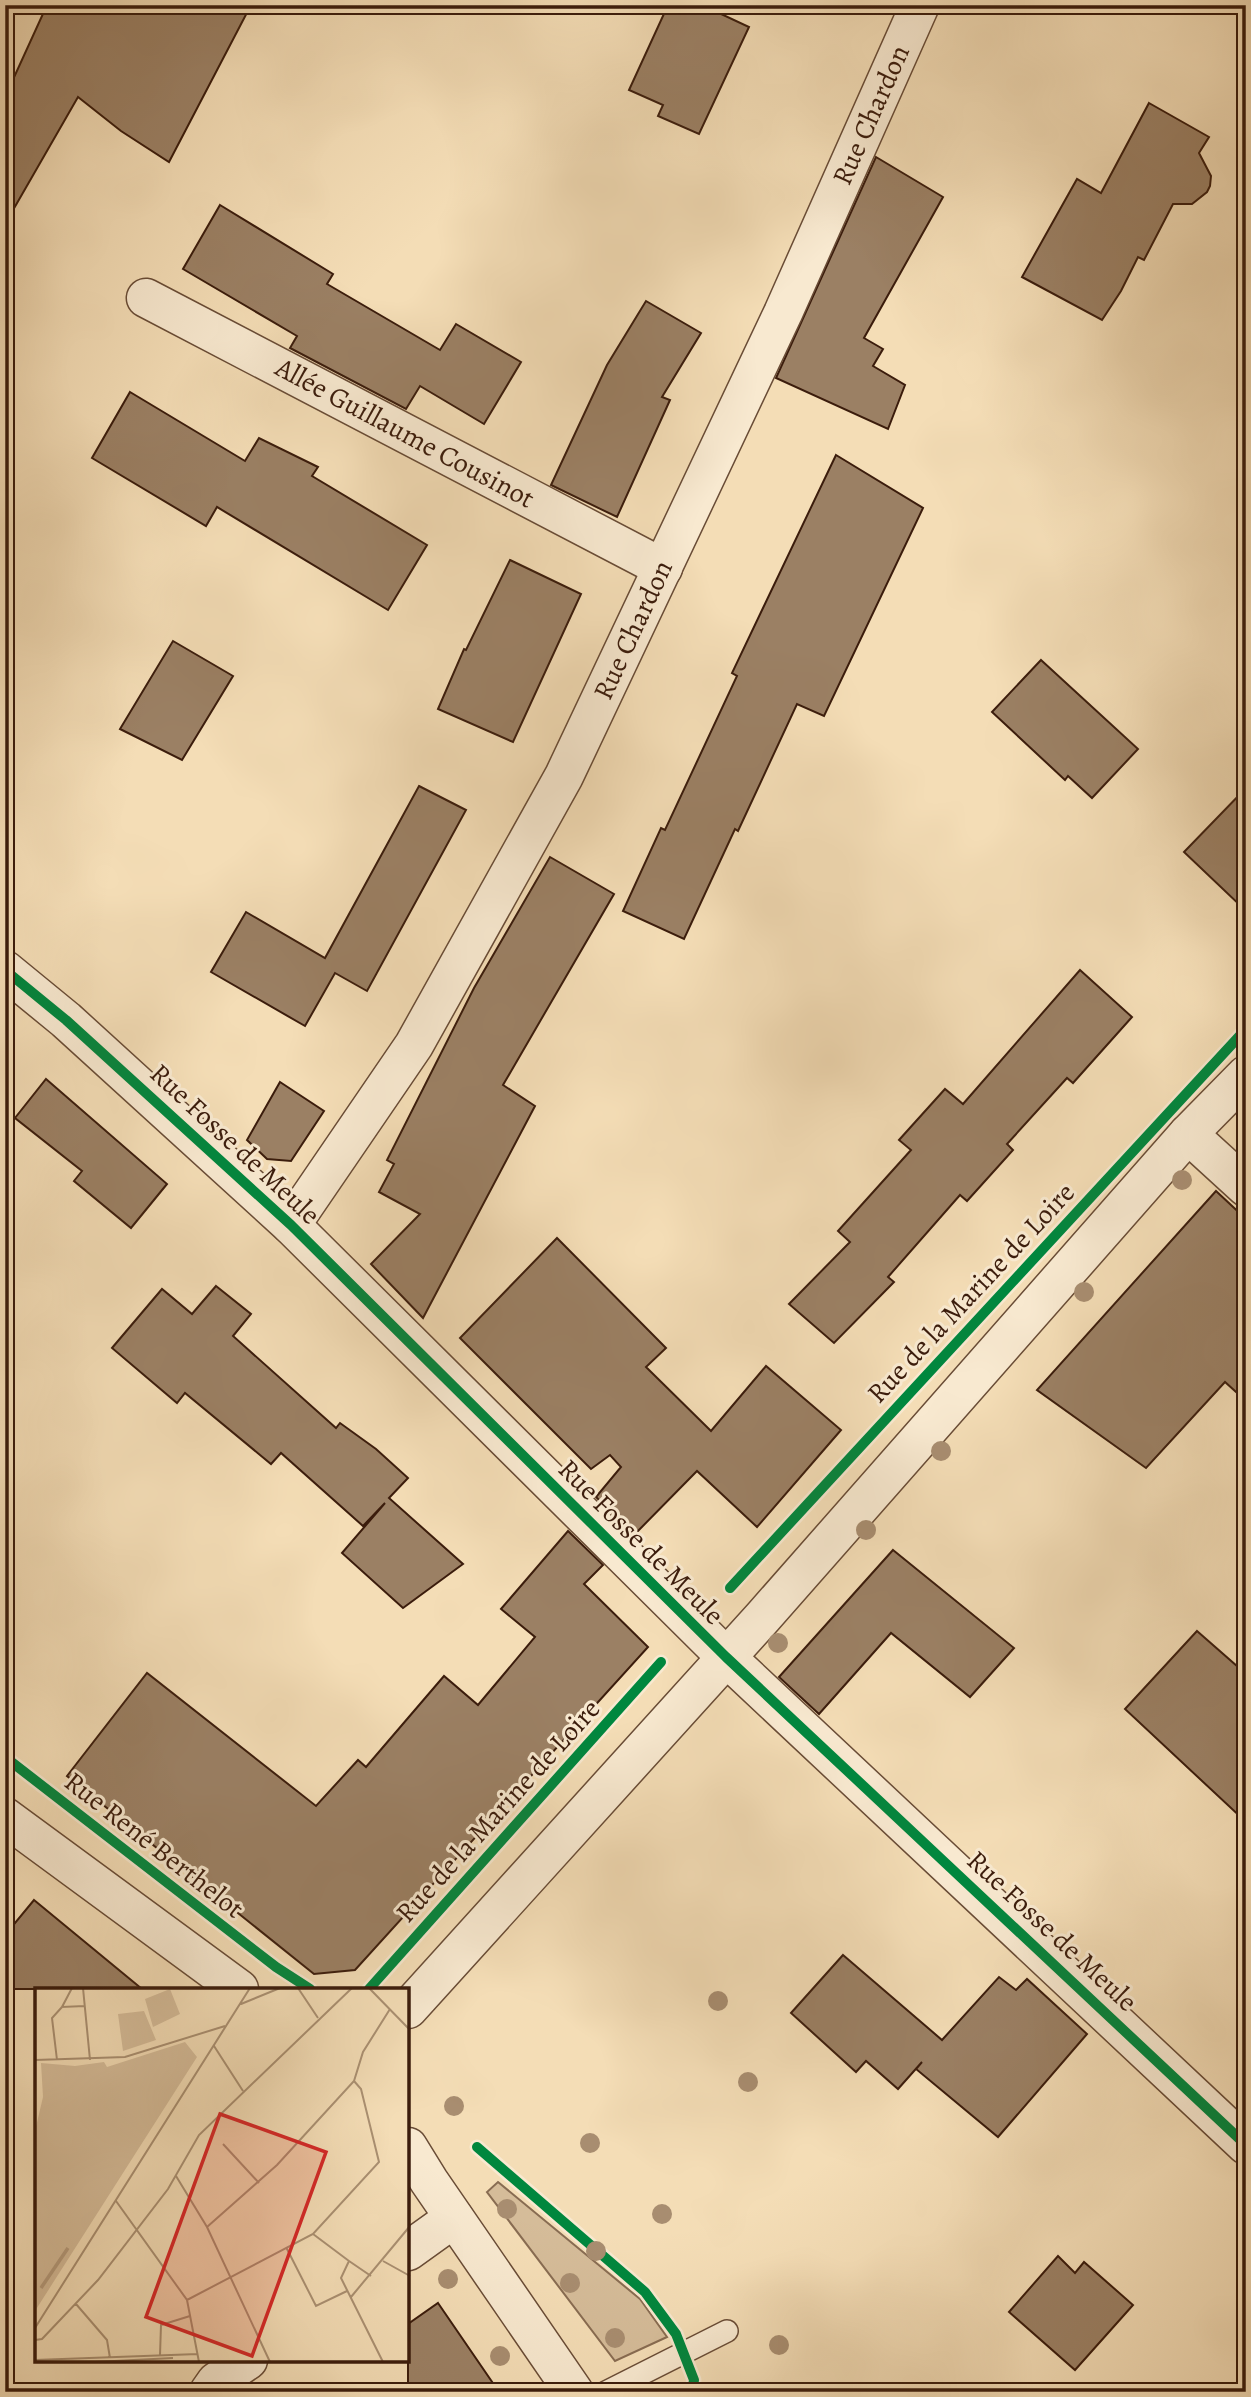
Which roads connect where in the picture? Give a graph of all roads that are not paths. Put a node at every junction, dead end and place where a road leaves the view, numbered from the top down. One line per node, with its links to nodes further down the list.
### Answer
1 (920, 5): 3 (street, Rue Chardon)
2 (146, 298): 3 (street, Allée Guillaume Cousinot)
3 (663, 568): 8 (street, Rue Chardon)
4 (5, 970): 8 (street, Rue Fosse de Meule)
5 (1246, 1075): 6 (street, Rue de la Marine de Loire)
6 (1188, 1134): 7 (street); 9 (street, Rue de la Marine de Loire)
7 (1246, 1187)
8 (291, 1225): 9 (street, Rue Fosse de Meule)
9 (726, 1657): 12 (street, Rue de la Marine de Loire); 13 (street, Rue Fosse de Meule)
10 (5, 1817): 11 (street)
11 (238, 1988)
12 (410, 2007)
13 (1246, 2145)
14 (410, 2150): 15 (street)
15 (454, 2218): 16 (street); 20 (street)
16 (410, 2249)
17 (727, 2331): 21 (lane)
18 (245, 2362): 19 (street)
19 (209, 2392)
20 (574, 2392)
21 (606, 2392)

